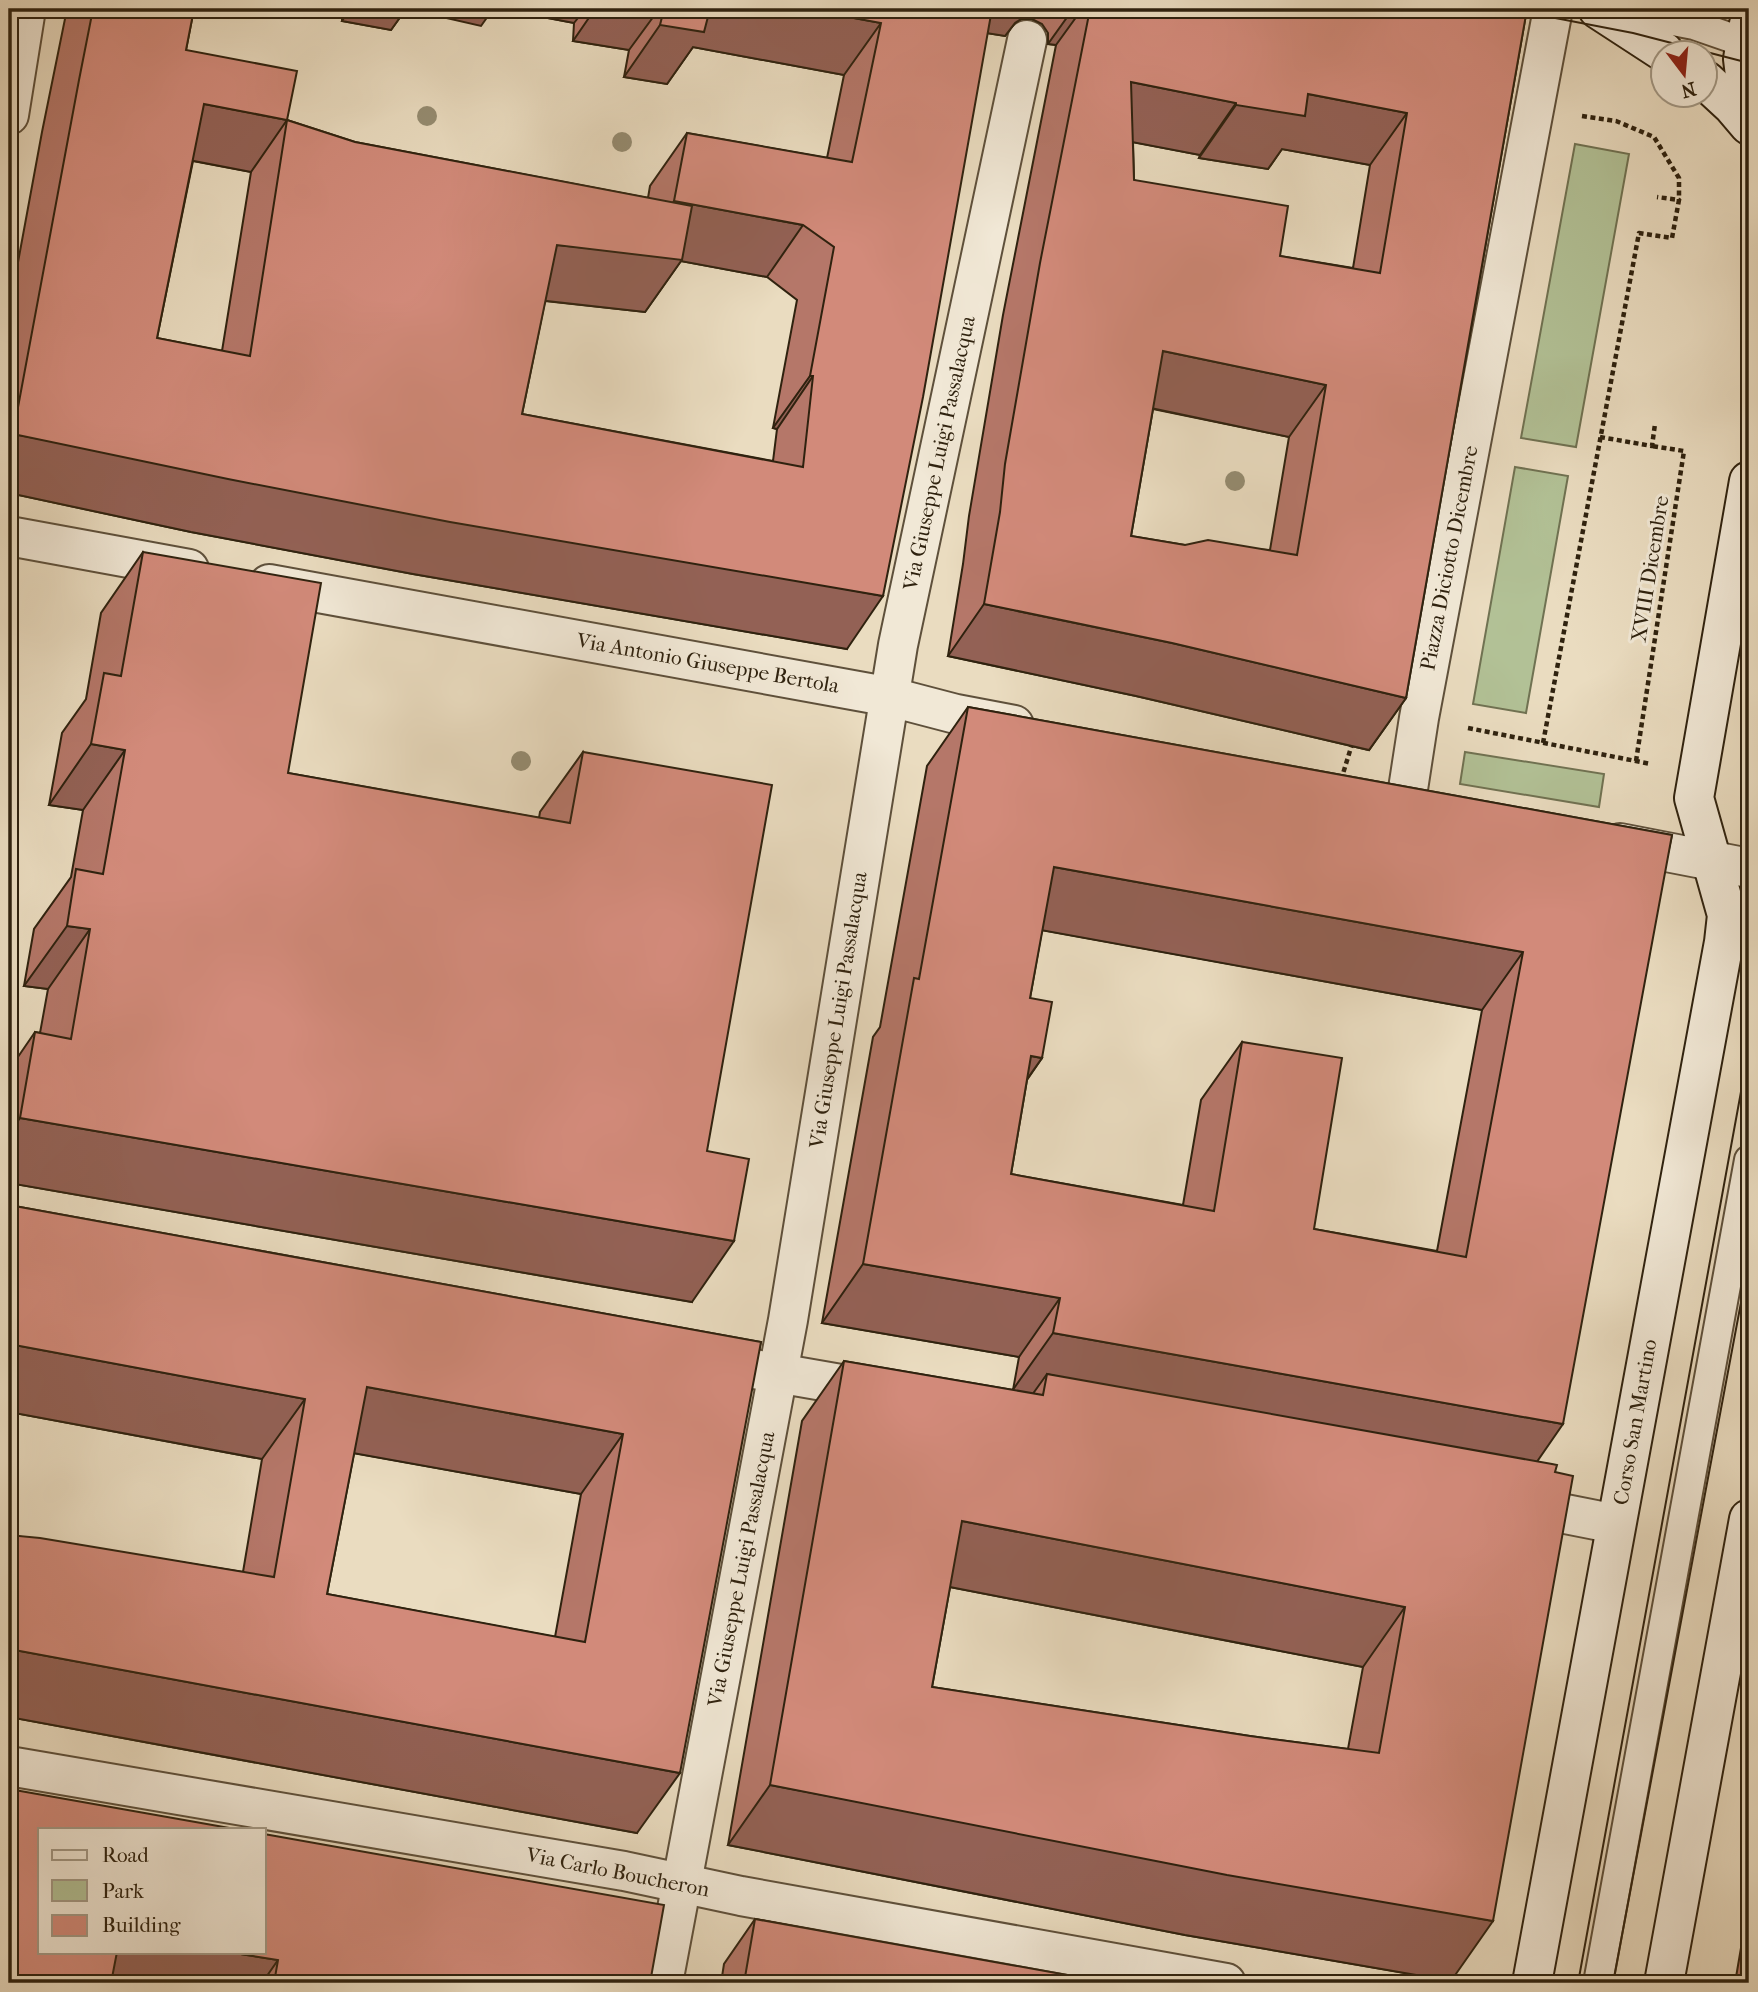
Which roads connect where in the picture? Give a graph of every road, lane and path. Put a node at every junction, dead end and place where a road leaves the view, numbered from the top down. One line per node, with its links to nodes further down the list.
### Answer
1 (26, 9): 11 (street)
2 (1553, 9): 10 (street, Piazza Diciotto Dicembre)
3 (1598, 9): 7 (street)
4 (1611, 9): 5 (lane)
5 (1748, 37): 9 (street)
6 (1027, 40): 20 (street, Via Giuseppe Luigi Passalacqua)
7 (1650, 43)
8 (1720, 94): 12 (street)
9 (1749, 108)
10 (1534, 109): 14 (path); 21 (street, Piazza Diciotto Dicembre)
11 (9, 114)
12 (1749, 125)
13 (1657, 197): 14 (path)
14 (1679, 200): 16 (path)
15 (1655, 424): 17 (path)
16 (1600, 438): 17 (path); 24 (path)
17 (1652, 446): 25 (path, XVIII Dicembre)
18 (1749, 481): 31 (street)
19 (9, 536): 20 (street, Via Antonio Giuseppe Bertola)
20 (891, 696): 22 (street, Via Antonio Giuseppe Bertola); 35 (street, Via Giuseppe Luigi Passalacqua)
21 (1419, 718): 24 (path); 28 (street, Piazza Diciotto Dicembre)
22 (1052, 733)
23 (1354, 733): 27 (path)
24 (1543, 743): 25 (path)
25 (1636, 761): 26 (path)
26 (1652, 765)
27 (1339, 789): 28 (street)
28 (1406, 802): 29 (street)
29 (1445, 809)
30 (1589, 837): 31 (street)
31 (1712, 861): 32 (street); 38 (street, Corso San Martino)
32 (1749, 868)
33 (1749, 1160): 45 (lane)
34 (725, 1364): 35 (street)
35 (777, 1373): 36 (street); 41 (street, Via Giuseppe Luigi Passalacqua)
36 (912, 1397)
37 (1486, 1499): 38 (street)
38 (1616, 1524): 44 (street, Corso San Martino)
39 (1747, 1540): 46 (street)
40 (9, 1766): 41 (street, Via Carlo Boucheron)
41 (681, 1883): 42 (street, Via Giuseppe Luigi Passalacqua); 43 (street, Via Carlo Boucheron)
42 (663, 1983)
43 (1226, 1983)
44 (1532, 1983)
45 (1598, 1983)
46 (1664, 1983)

